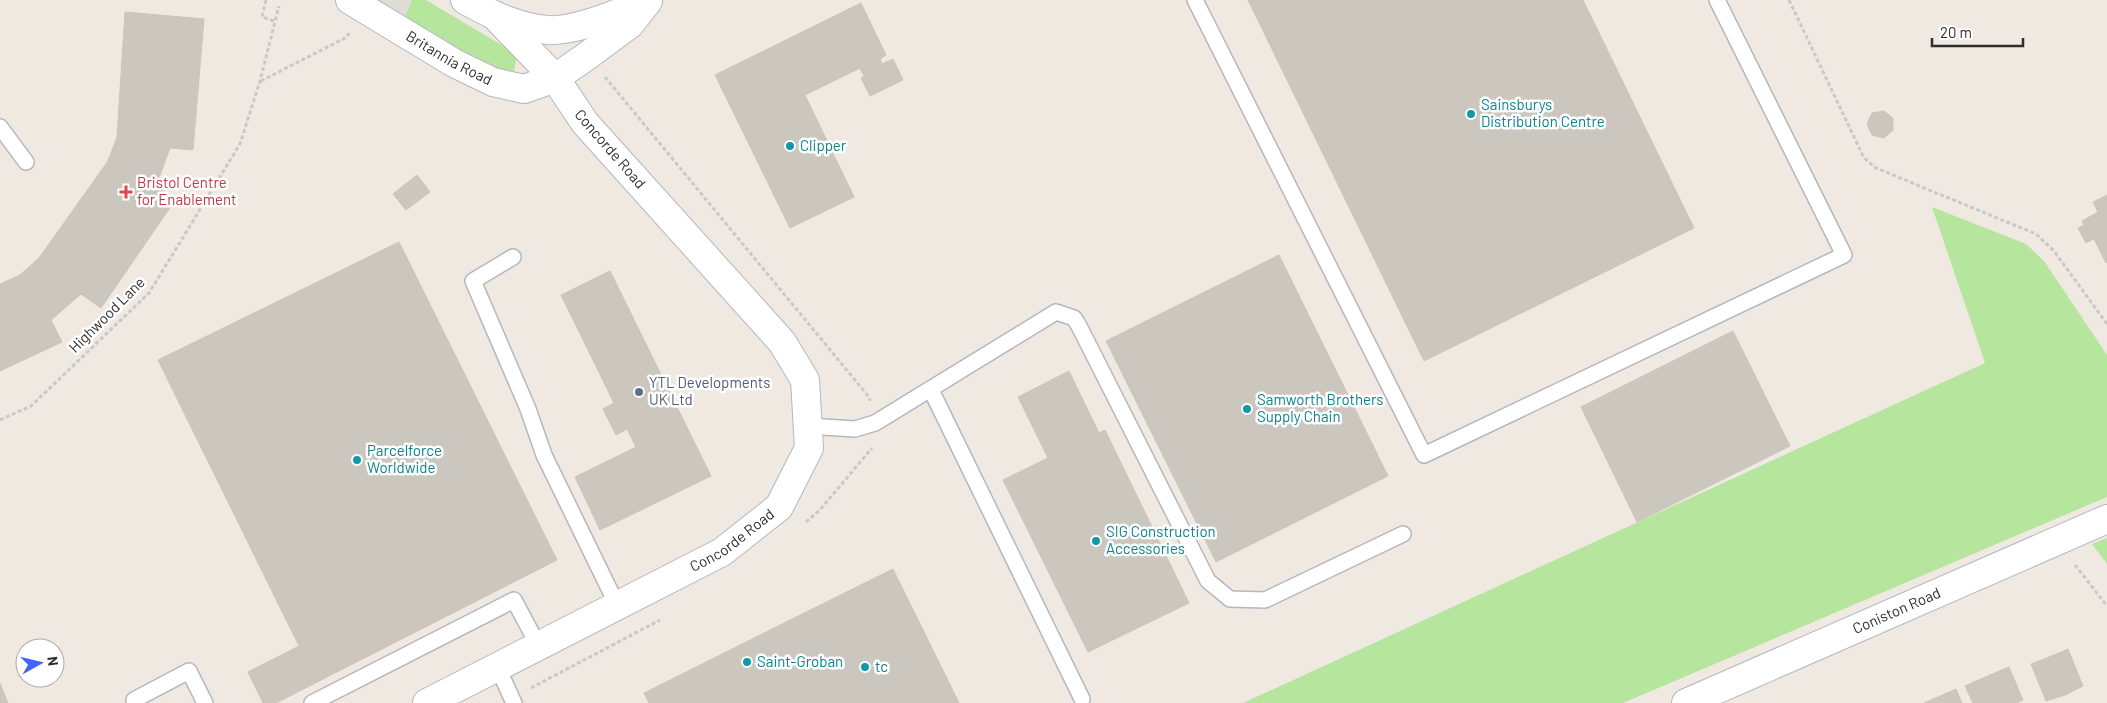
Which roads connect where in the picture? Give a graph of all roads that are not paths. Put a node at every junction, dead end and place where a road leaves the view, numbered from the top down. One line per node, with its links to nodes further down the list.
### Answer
1 (465, 0): 6 (street, Britannia Road)
2 (1195, 0): 3 (lane)
3 (1716, 0)
4 (649, 1): 6 (street, Britannia Road); 7 (street, Britannia Road)
5 (356, 4): 7 (street, Britannia Road)
6 (498, 18): 7 (street, Britannia Road)
7 (555, 78): 12 (street, Concorde Road)
8 (0, 127): 9 (lane)
9 (26, 162)
10 (513, 258): 15 (lane)
11 (931, 390): 12 (lane); 14 (lane); 18 (lane)
12 (807, 426): 15 (street, Concorde Road)
13 (2107, 519): 24 (street, Coniston Road)
14 (1403, 534)
15 (617, 605): 16 (street, Concorde Road)
16 (538, 645): 17 (street, Concorde Road); 22 (lane)
17 (498, 668): 19 (lane); 23 (street, Concorde Road)
18 (1082, 699)
19 (513, 701)
20 (136, 703): 21 (lane)
21 (205, 703)
22 (312, 703)
23 (427, 703)
24 (1686, 703)

